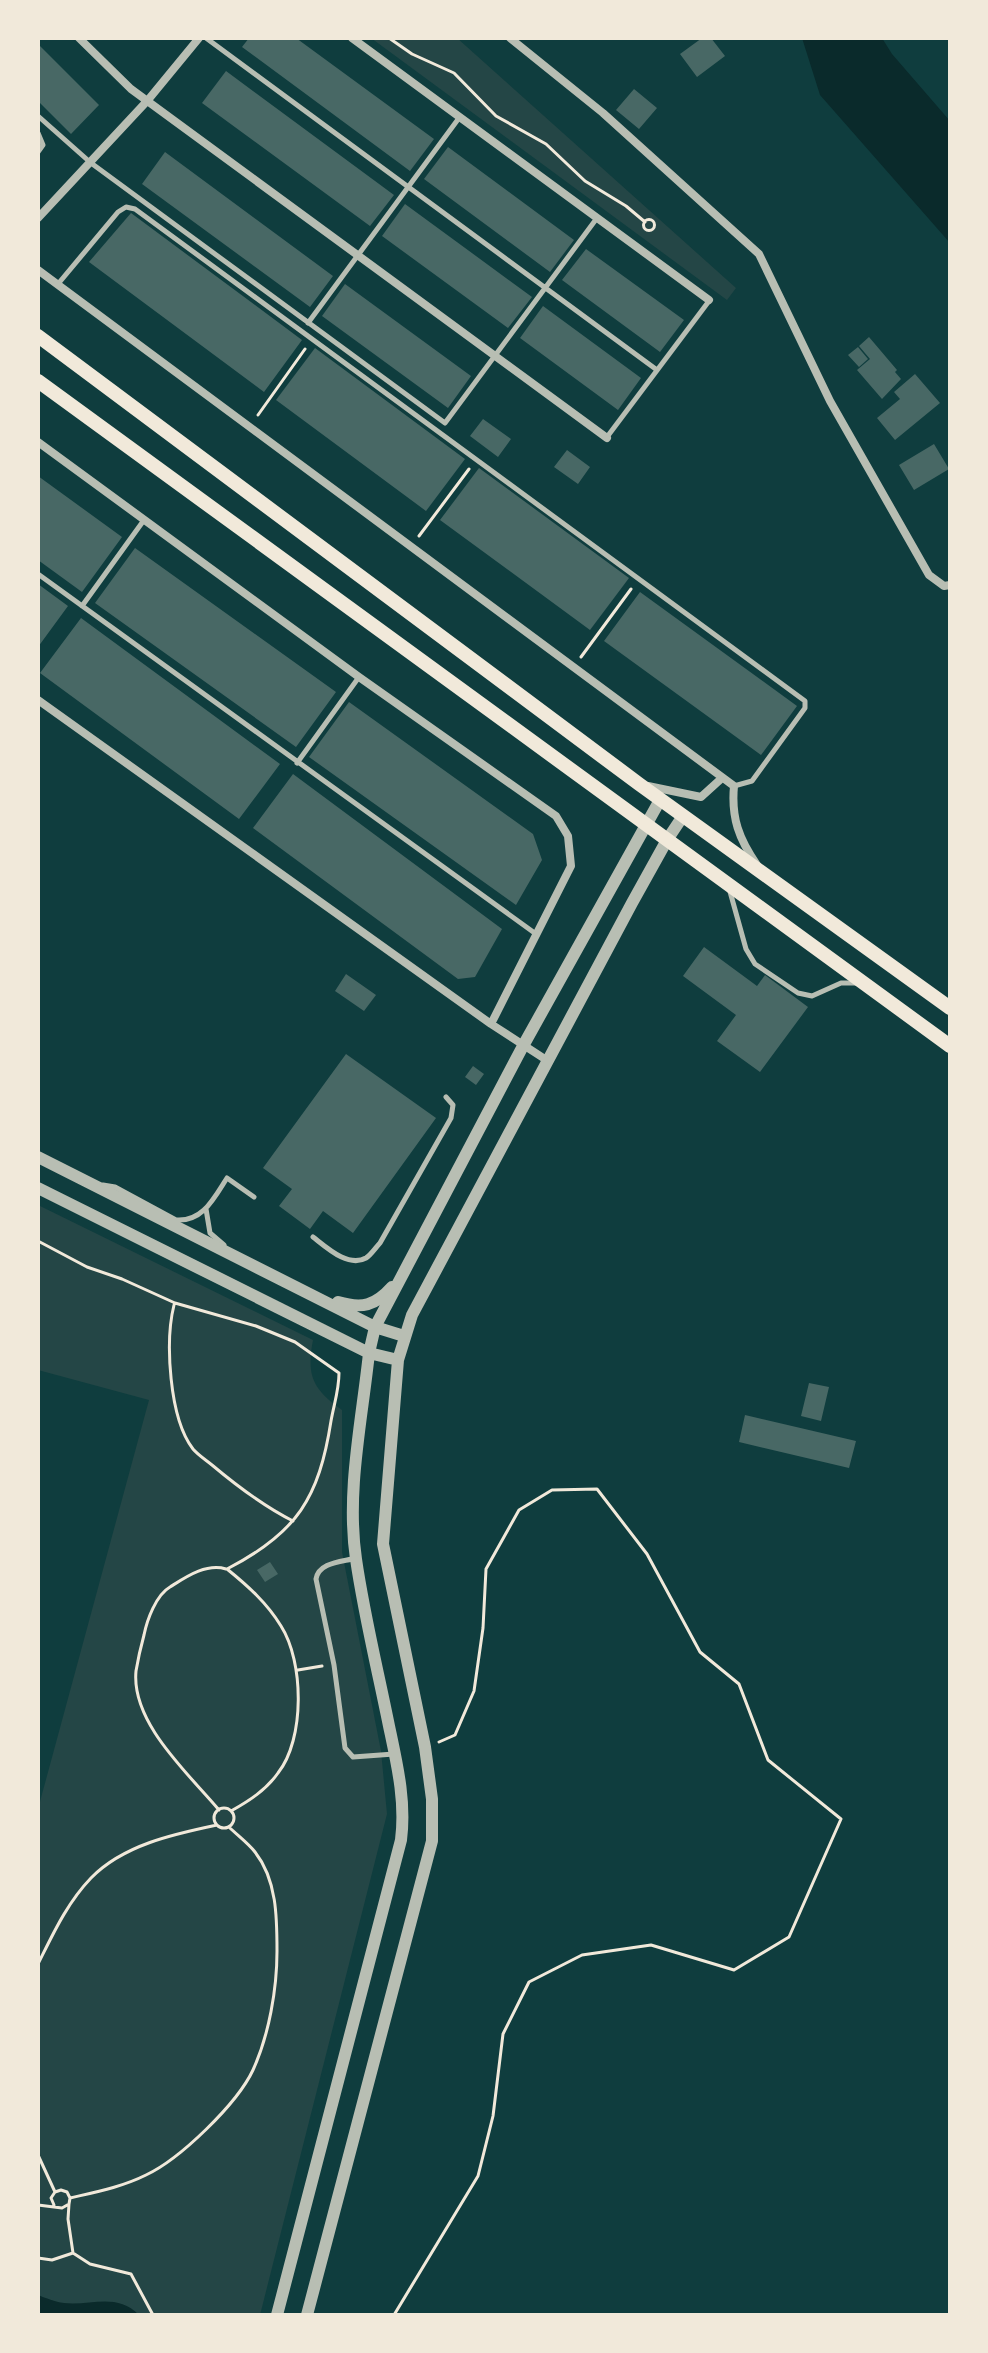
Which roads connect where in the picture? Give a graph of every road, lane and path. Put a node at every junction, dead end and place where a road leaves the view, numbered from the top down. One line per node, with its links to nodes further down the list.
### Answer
1 (79, 38): 7 (street)
2 (199, 38): 7 (street)
3 (206, 38): 13 (lane)
4 (352, 38): 9 (street)
5 (389, 38): 16 (path)
6 (510, 38): 36 (street)
7 (148, 100): 12 (street); 17 (street)
8 (38, 116): 12 (lane)
9 (460, 117): 13 (lane); 15 (street)
10 (38, 133): 11 (lane)
11 (38, 152)
12 (91, 163): 14 (street); 22 (lane)
13 (408, 187): 17 (lane); 20 (lane)
14 (38, 218)
15 (597, 218): 20 (lane); 21 (street)
16 (645, 222)
17 (358, 255): 22 (lane); 25 (street)
18 (38, 270): 19 (street)
19 (57, 285): 24 (lane); 28 (street)
20 (545, 287): 25 (lane); 26 (lane)
21 (709, 300): 26 (lane)
22 (308, 323): 25 (lane)
23 (38, 336): 43 (main road)
24 (312, 340): 28 (path); 31 (lane)
25 (495, 356): 29 (street)
26 (657, 370): 29 (lane)
27 (38, 381): 47 (main road)
28 (249, 427): 33 (street)
29 (607, 438)
30 (38, 442): 32 (street)
31 (476, 459): 33 (path); 35 (lane)
32 (144, 519): 37 (lane); 39 (street)
33 (411, 547): 38 (street)
34 (38, 574): 37 (lane)
35 (638, 580): 38 (path); 44 (lane)
36 (950, 585)
37 (82, 606): 41 (lane)
38 (574, 668): 42 (street)
39 (359, 677): 41 (lane); 51 (street)
40 (38, 700): 54 (street)
41 (297, 763): 51 (lane)
42 (722, 778): 43 (street); 44 (street)
43 (639, 784): 45 (main road)
44 (734, 786): 49 (street)
45 (660, 800): 46 (main road); 47 (street)
46 (683, 816): 48 (street); 49 (main road)
47 (644, 824): 48 (main road); 55 (street)
48 (667, 840): 50 (main road); 57 (street)
49 (765, 875): 53 (main road)
50 (729, 886): 52 (main road); 52 (lane)
51 (536, 934): 54 (street)
52 (861, 982): 56 (main road)
53 (950, 1008)
54 (491, 1024): 55 (street)
55 (523, 1046): 57 (street); 67 (street)
56 (950, 1046)
57 (548, 1061): 71 (street)
58 (446, 1097): 64 (lane)
59 (38, 1157): 60 (street)
60 (98, 1187): 63 (lane); 66 (street)
61 (38, 1188): 72 (street)
62 (254, 1197): 63 (lane)
63 (206, 1209): 66 (lane)
64 (313, 1237)
65 (38, 1241): 69 (path)
66 (265, 1271): 68 (street)
67 (402, 1276): 68 (street); 70 (street)
68 (312, 1295): 70 (street)
69 (175, 1303): 74 (path); 74 (path)
70 (375, 1327): 71 (street); 72 (street)
71 (404, 1336): 73 (street)
72 (369, 1353): 73 (street); 75 (street)
73 (398, 1360): 79 (street)
74 (293, 1521): 76 (path)
75 (356, 1558): 77 (lane); 80 (street)
76 (227, 1569): 78 (path); 81 (path)
77 (334, 1665): 78 (path); 80 (lane)
78 (296, 1670): 82 (path)
79 (425, 1747): 96 (street); 97 (path)
80 (395, 1753): 95 (street)
81 (219, 1810): 82 (path); 83 (path)
82 (231, 1811): 84 (path)
83 (217, 1825): 84 (path); 85 (path)
84 (229, 1827): 88 (path)
85 (38, 1964)
86 (38, 2155): 87 (path)
87 (55, 2192): 88 (path); 91 (path)
88 (70, 2198): 89 (path)
89 (69, 2204): 91 (path); 92 (path)
90 (38, 2205): 91 (path)
91 (54, 2205)
92 (73, 2253): 93 (path); 94 (path)
93 (38, 2258)
94 (153, 2315)
95 (277, 2315)
96 (307, 2315)
97 (394, 2315)

